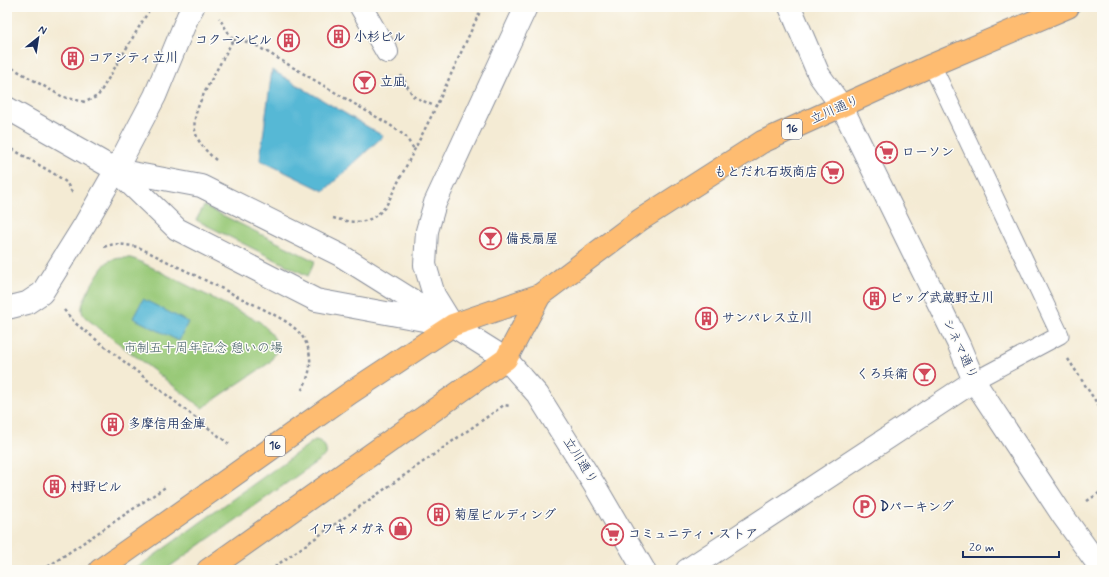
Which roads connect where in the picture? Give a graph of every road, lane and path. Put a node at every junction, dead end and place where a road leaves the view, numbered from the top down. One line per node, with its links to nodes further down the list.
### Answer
1 (151, 7): 11 (path)
2 (193, 7): 20 (street)
3 (361, 7): 10 (street)
4 (482, 7): 14 (path)
5 (526, 7): 27 (street)
6 (790, 7): 15 (street, シネマ通り)
7 (1068, 7): 12 (main road, 立川通り / 16)
8 (219, 14): 9 (path)
9 (233, 40): 18 (path); 19 (path)
10 (387, 52)
11 (7, 65)
12 (932, 65): 15 (main road, 立川通り / 16); 28 (lane)
13 (402, 76): 14 (path)
14 (436, 107): 18 (path)
15 (842, 107): 24 (main road, 立川通り / 16); 30 (street, シネマ通り)
16 (7, 108): 20 (street)
17 (7, 146): 21 (path)
18 (414, 149): 22 (path)
19 (219, 163)
20 (116, 170): 26 (street); 27 (street, 立川通り); 27 (street)
21 (71, 196)
22 (333, 218)
23 (100, 249): 31 (path)
24 (540, 295): 27 (main road, 16); 29 (main road, 16)
25 (62, 307): 35 (path)
26 (7, 308)
27 (453, 325): 29 (street, 立川通り); 40 (main road, 16)
28 (1060, 335): 30 (lane); 33 (path)
29 (506, 359): 38 (main road, 16); 42 (street, 立川通り)
30 (974, 381): 43 (street); 44 (street, シネマ通り)
31 (300, 394)
32 (511, 407): 41 (path)
33 (1102, 410)
34 (235, 439): 35 (path)
35 (229, 444): 36 (path)
36 (225, 446)
37 (168, 485): 39 (path)
38 (213, 569)
39 (43, 570)
40 (100, 570)
41 (270, 570)
42 (644, 570)
43 (686, 570)
44 (1102, 570)

